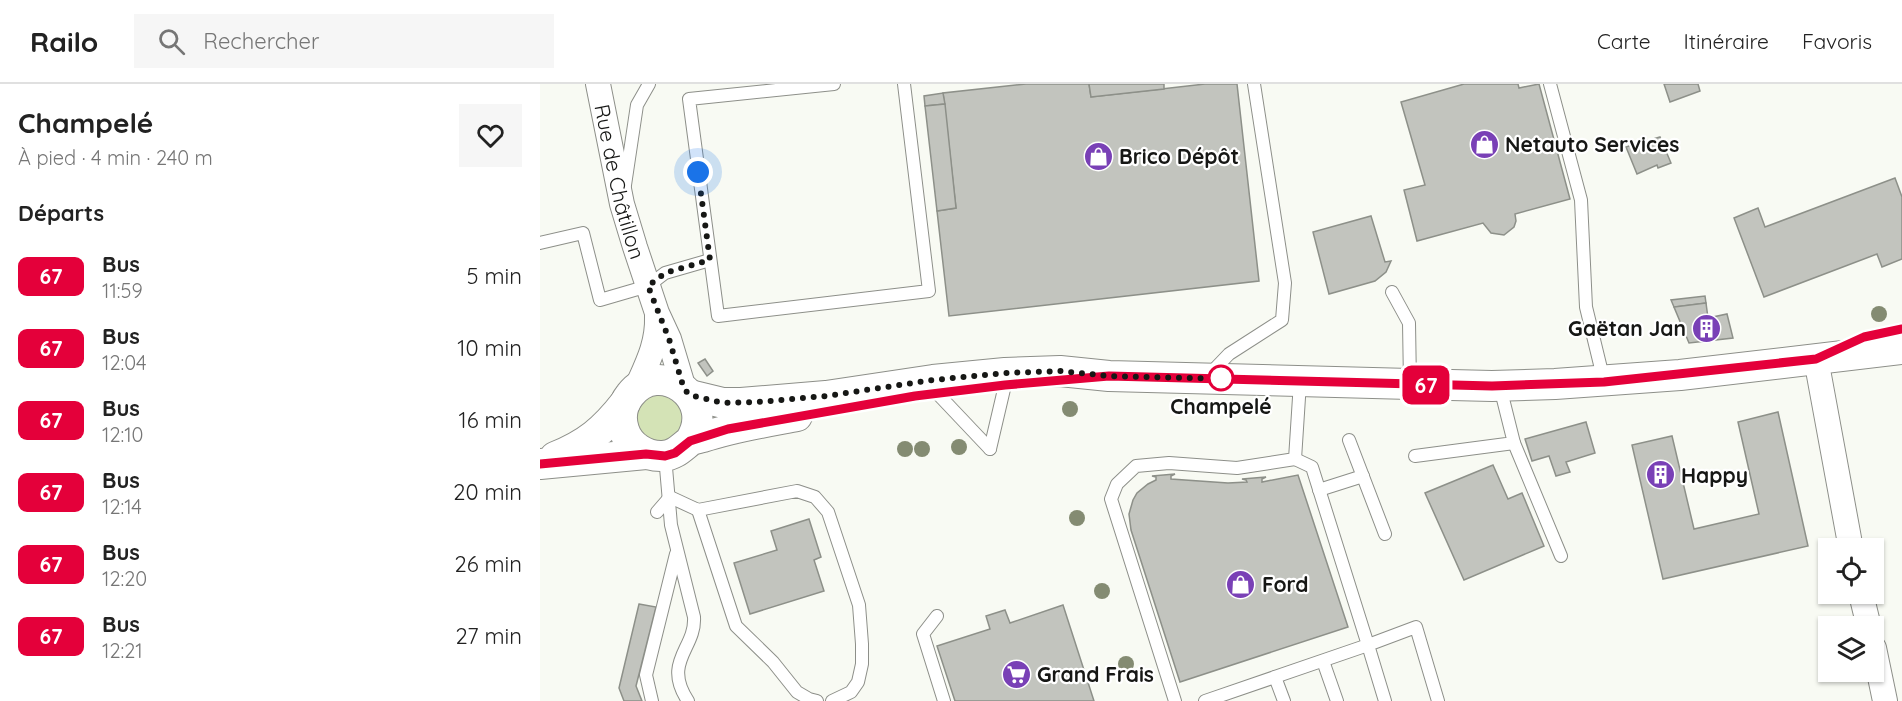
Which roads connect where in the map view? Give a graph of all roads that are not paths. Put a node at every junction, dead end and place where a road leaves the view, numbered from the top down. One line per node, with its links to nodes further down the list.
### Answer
1 (598, 84): 7 (street, Rue de Châtillon)
2 (649, 84): 7 (lane)
3 (834, 84): 9 (lane)
4 (904, 84): 9 (lane)
5 (1254, 84): 17 (lane)
6 (1550, 84): 19 (lane)
7 (622, 204): 10 (street, Rue de Châtillon)
8 (540, 243): 10 (lane)
9 (710, 260): 10 (lane)
10 (648, 286): 12 (street, Rue de Châtillon)
11 (1392, 292): 20 (lane)
12 (657, 313): 23 (street, Rue de Châtillon); 25 (street, Rue de Châtillon)
13 (1902, 328): 15 (street)
14 (1902, 349): 15 (street)
15 (1816, 359): 19 (street); 39 (street)
16 (1109, 376): 17 (street); 21 (street); 23 (street)
17 (1206, 378): 18 (street)
18 (1300, 381): 20 (street); 31 (lane)
19 (1604, 382): 22 (street)
20 (1410, 384): 22 (street)
21 (1005, 385): 24 (street); 24 (lane)
22 (1500, 386): 28 (lane)
23 (687, 392): 25 (street); 27 (street)
24 (936, 393): 27 (street)
25 (631, 396): 29 (street); 32 (street)
26 (1349, 440): 33 (lane)
27 (690, 441): 29 (street)
28 (1514, 443): 30 (lane); 41 (lane)
29 (656, 455): 32 (street); 35 (lane)
30 (1415, 456)
31 (1295, 459): 34 (lane); 53 (lane)
32 (540, 463)
33 (1363, 476): 34 (lane); 38 (lane)
34 (1319, 490): 43 (lane)
35 (670, 497): 36 (lane); 37 (lane); 40 (lane)
36 (698, 510): 50 (lane); 51 (lane)
37 (657, 512)
38 (1385, 534)
39 (1849, 538)
40 (677, 551): 48 (lane); 49 (lane)
41 (1561, 556)
42 (937, 616): 52 (lane)
43 (1368, 645): 44 (lane); 57 (lane); 58 (lane)
44 (1323, 661): 45 (lane); 56 (lane)
45 (1275, 677): 47 (lane); 55 (lane)
46 (1881, 682): 59 (street)
47 (1223, 698): 54 (lane)
48 (652, 701)
49 (688, 701)
50 (817, 701)
51 (832, 701)
52 (944, 701)
53 (1175, 701)
54 (1205, 701)
55 (1284, 701)
56 (1337, 701)
57 (1385, 701)
58 (1438, 701)
59 (1885, 701)

